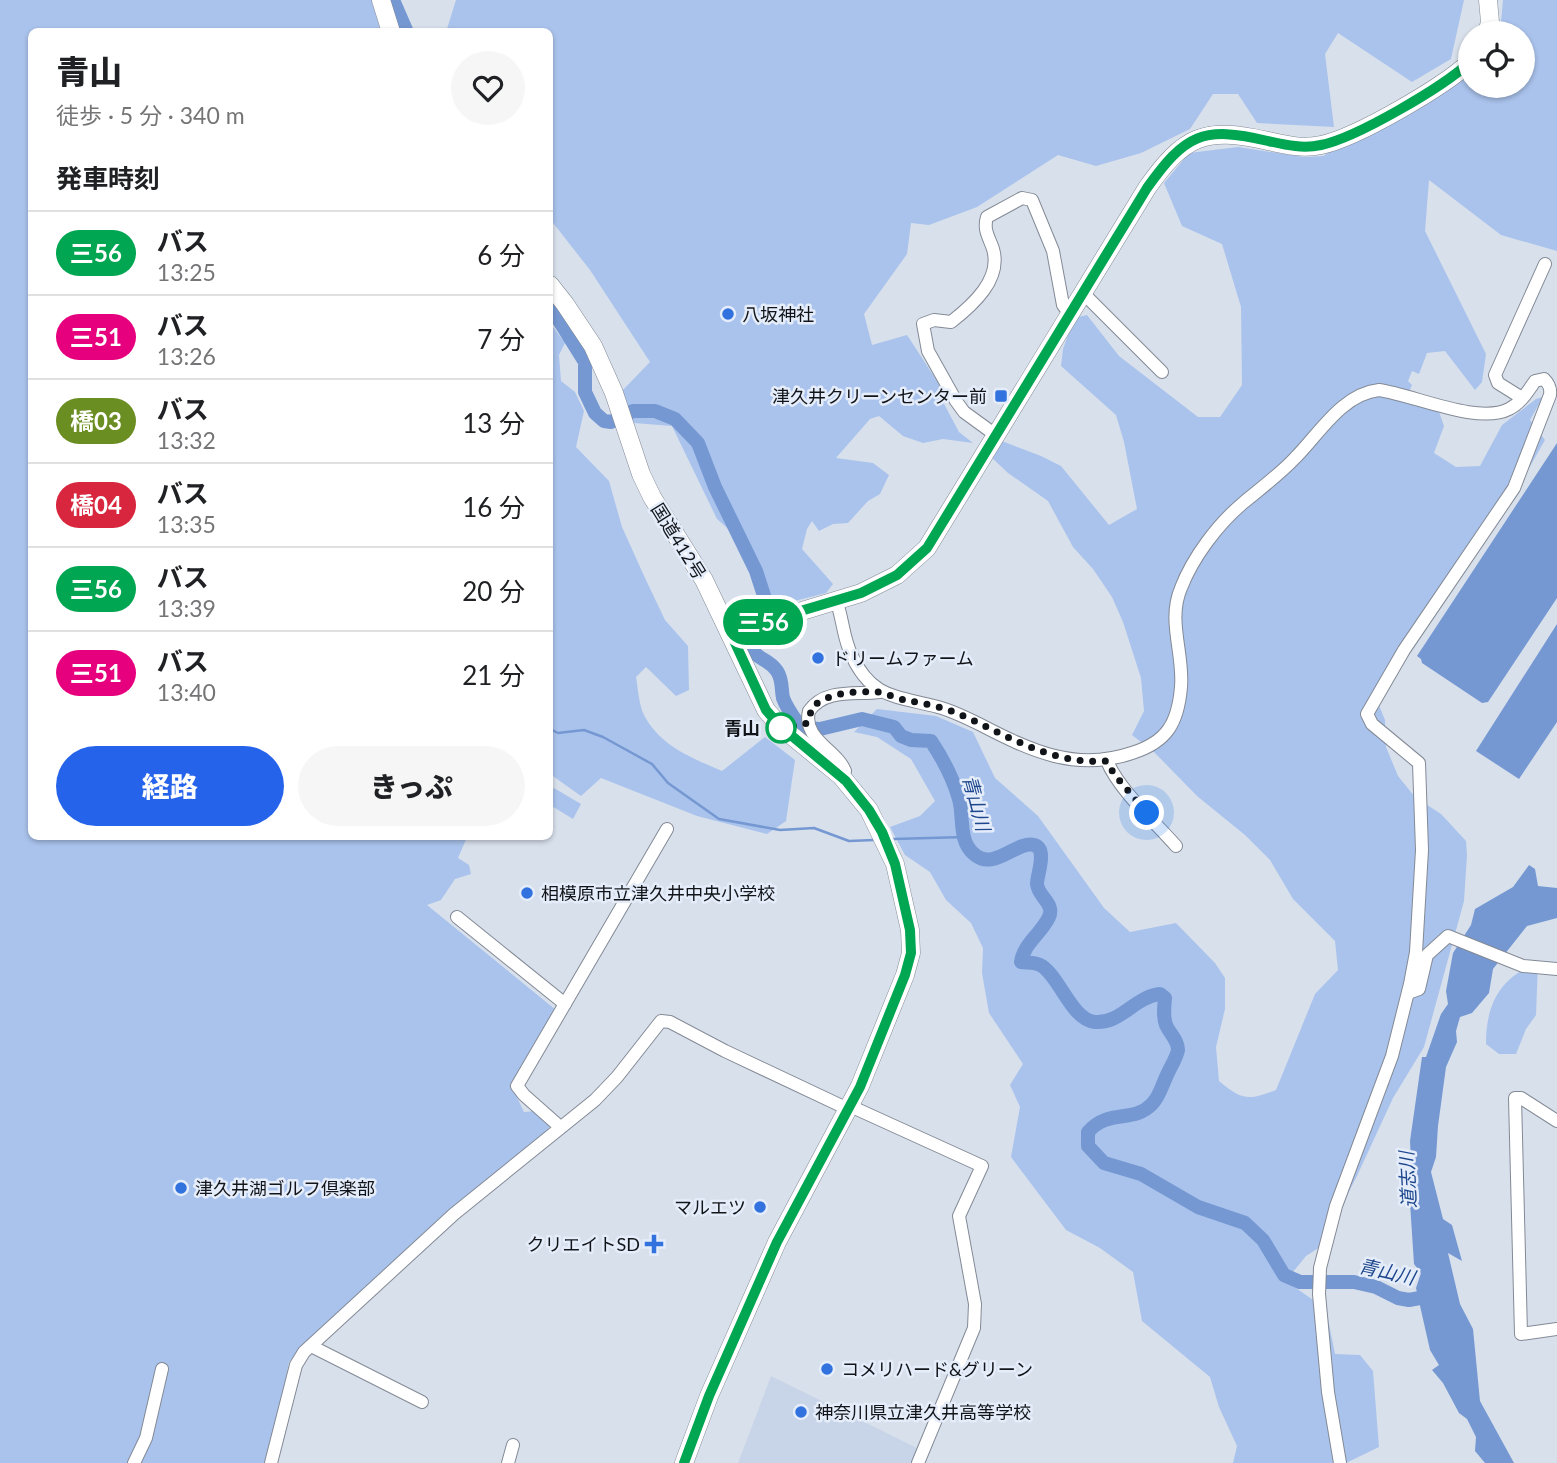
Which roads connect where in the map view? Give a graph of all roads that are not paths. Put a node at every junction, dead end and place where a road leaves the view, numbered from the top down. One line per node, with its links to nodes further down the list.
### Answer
1 (381, 0): 4 (highway)
2 (1488, 0): 3 (highway)
3 (1490, 21)
4 (390, 28)
5 (1458, 71): 8 (highway)
6 (1545, 264): 11 (street)
7 (553, 289): 14 (highway, 国道412号)
8 (1082, 292): 9 (highway); 10 (street)
9 (1069, 313): 12 (highway); 12 (street)
10 (1162, 372)
11 (1522, 398): 16 (street); 22 (street)
12 (996, 436): 13 (highway)
13 (836, 600): 14 (highway); 15 (street)
14 (730, 632): 17 (highway, 国道412号)
15 (880, 692): 16 (street); 17 (street)
16 (1107, 761): 19 (street)
17 (841, 776): 24 (highway, 国道412号)
18 (667, 829): 23 (street)
19 (1176, 846)
20 (457, 917): 23 (street)
21 (1557, 969): 22 (street)
22 (1408, 993): 37 (street)
23 (565, 1004): 26 (street)
24 (849, 1108): 26 (street); 35 (highway, 国道412号); 36 (street)
25 (1557, 1121): 27 (street)
26 (559, 1126): 28 (street)
27 (1557, 1329)
28 (311, 1346): 30 (street); 33 (street)
29 (162, 1369): 32 (street)
30 (422, 1402)
31 (513, 1445): 34 (street)
32 (134, 1463)
33 (271, 1463)
34 (508, 1463)
35 (684, 1463)
36 (918, 1463)
37 (1340, 1463)

